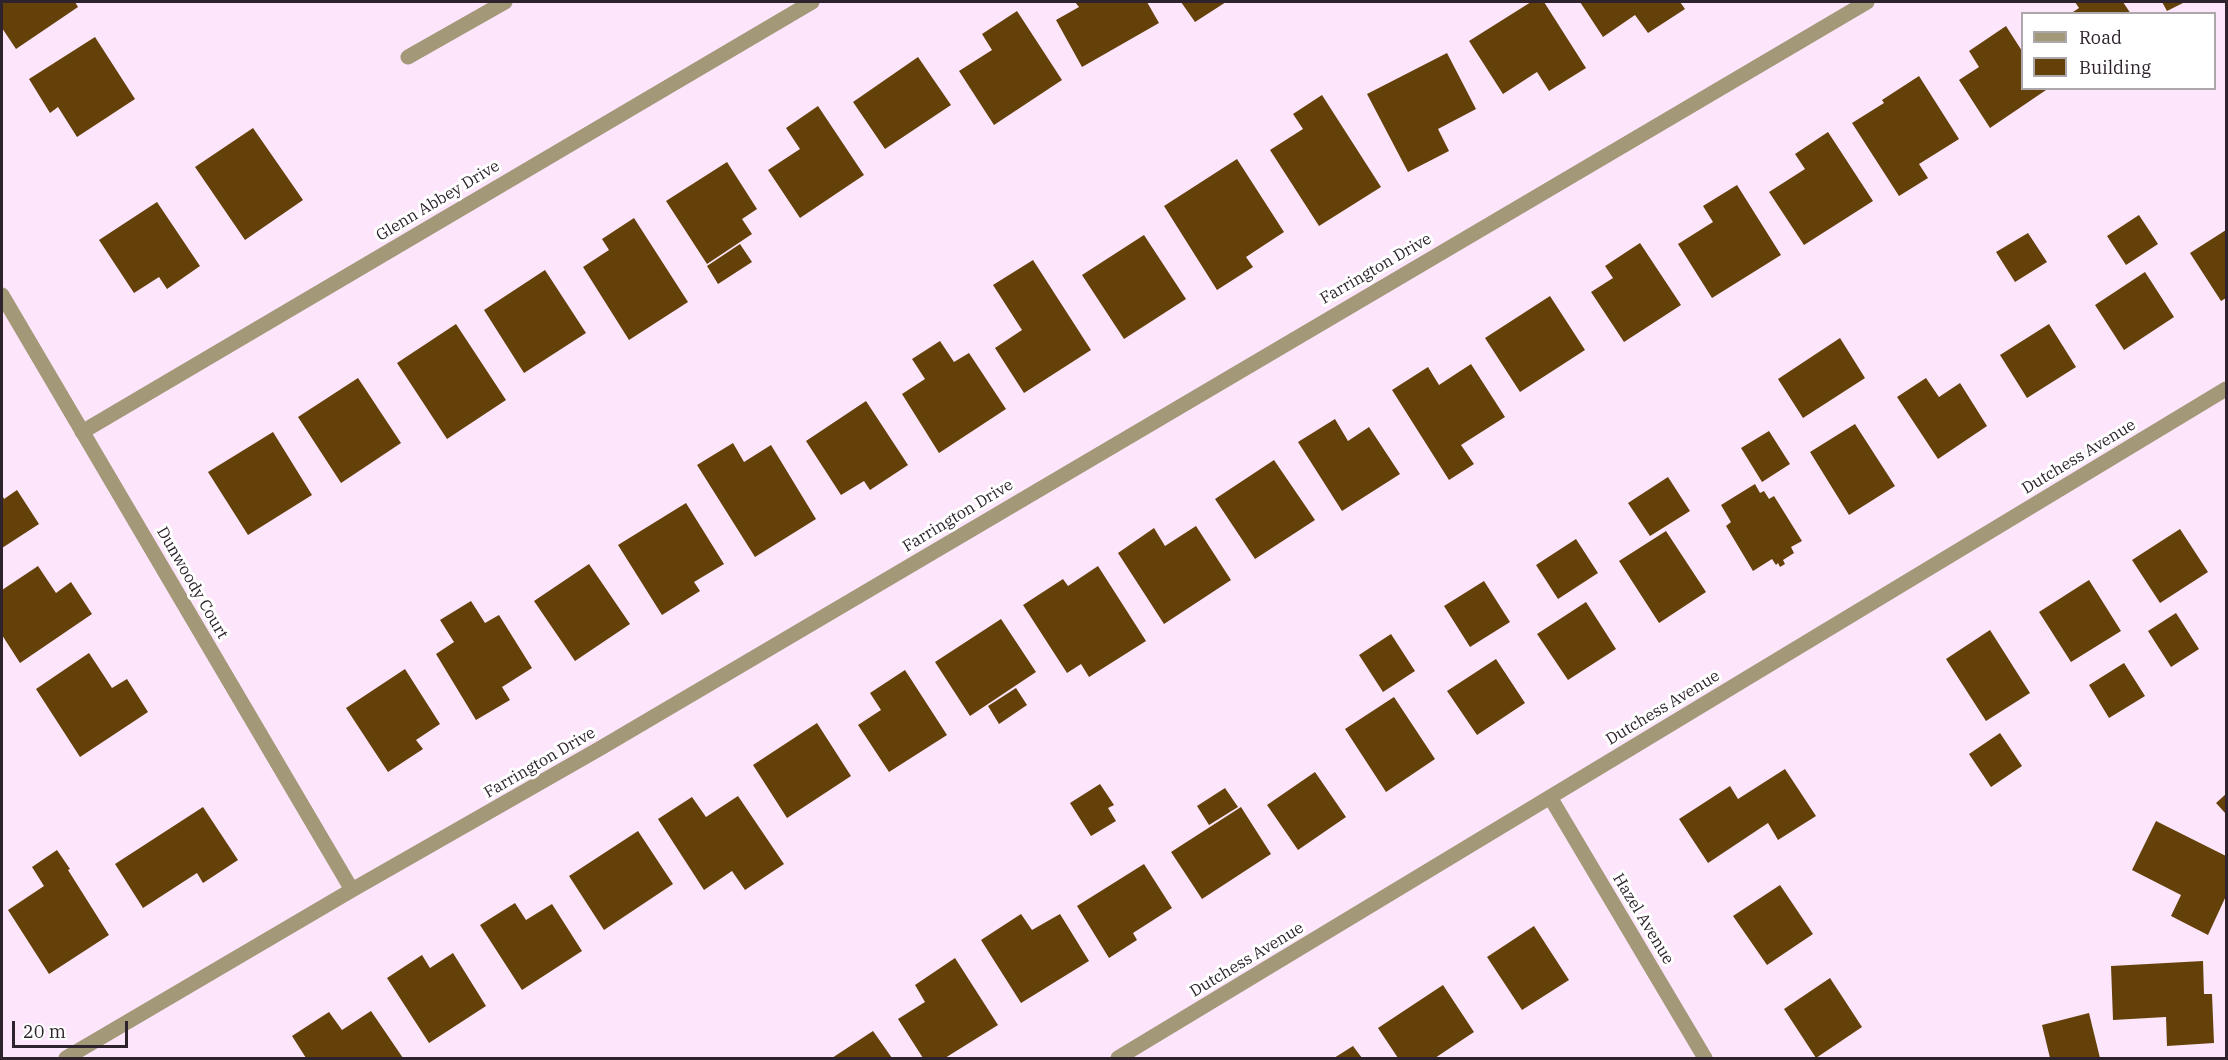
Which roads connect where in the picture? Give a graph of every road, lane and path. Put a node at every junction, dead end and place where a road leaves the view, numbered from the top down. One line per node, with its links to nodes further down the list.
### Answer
1 (505, 2): 4 (street)
2 (812, 2): 7 (street, Glenn Abbey Drive)
3 (1866, 2): 9 (street, Farrington Drive)
4 (408, 57)
5 (2, 295): 7 (street, Dunwoody Court)
6 (2226, 389): 8 (street, Dutchess Avenue)
7 (82, 432): 9 (street, Dunwoody Court)
8 (1550, 797): 11 (street, Dutchess Avenue); 12 (street, Hazel Avenue)
9 (352, 890): 10 (street, Farrington Drive)
10 (66, 1059)
11 (1118, 1059)
12 (1705, 1059)

